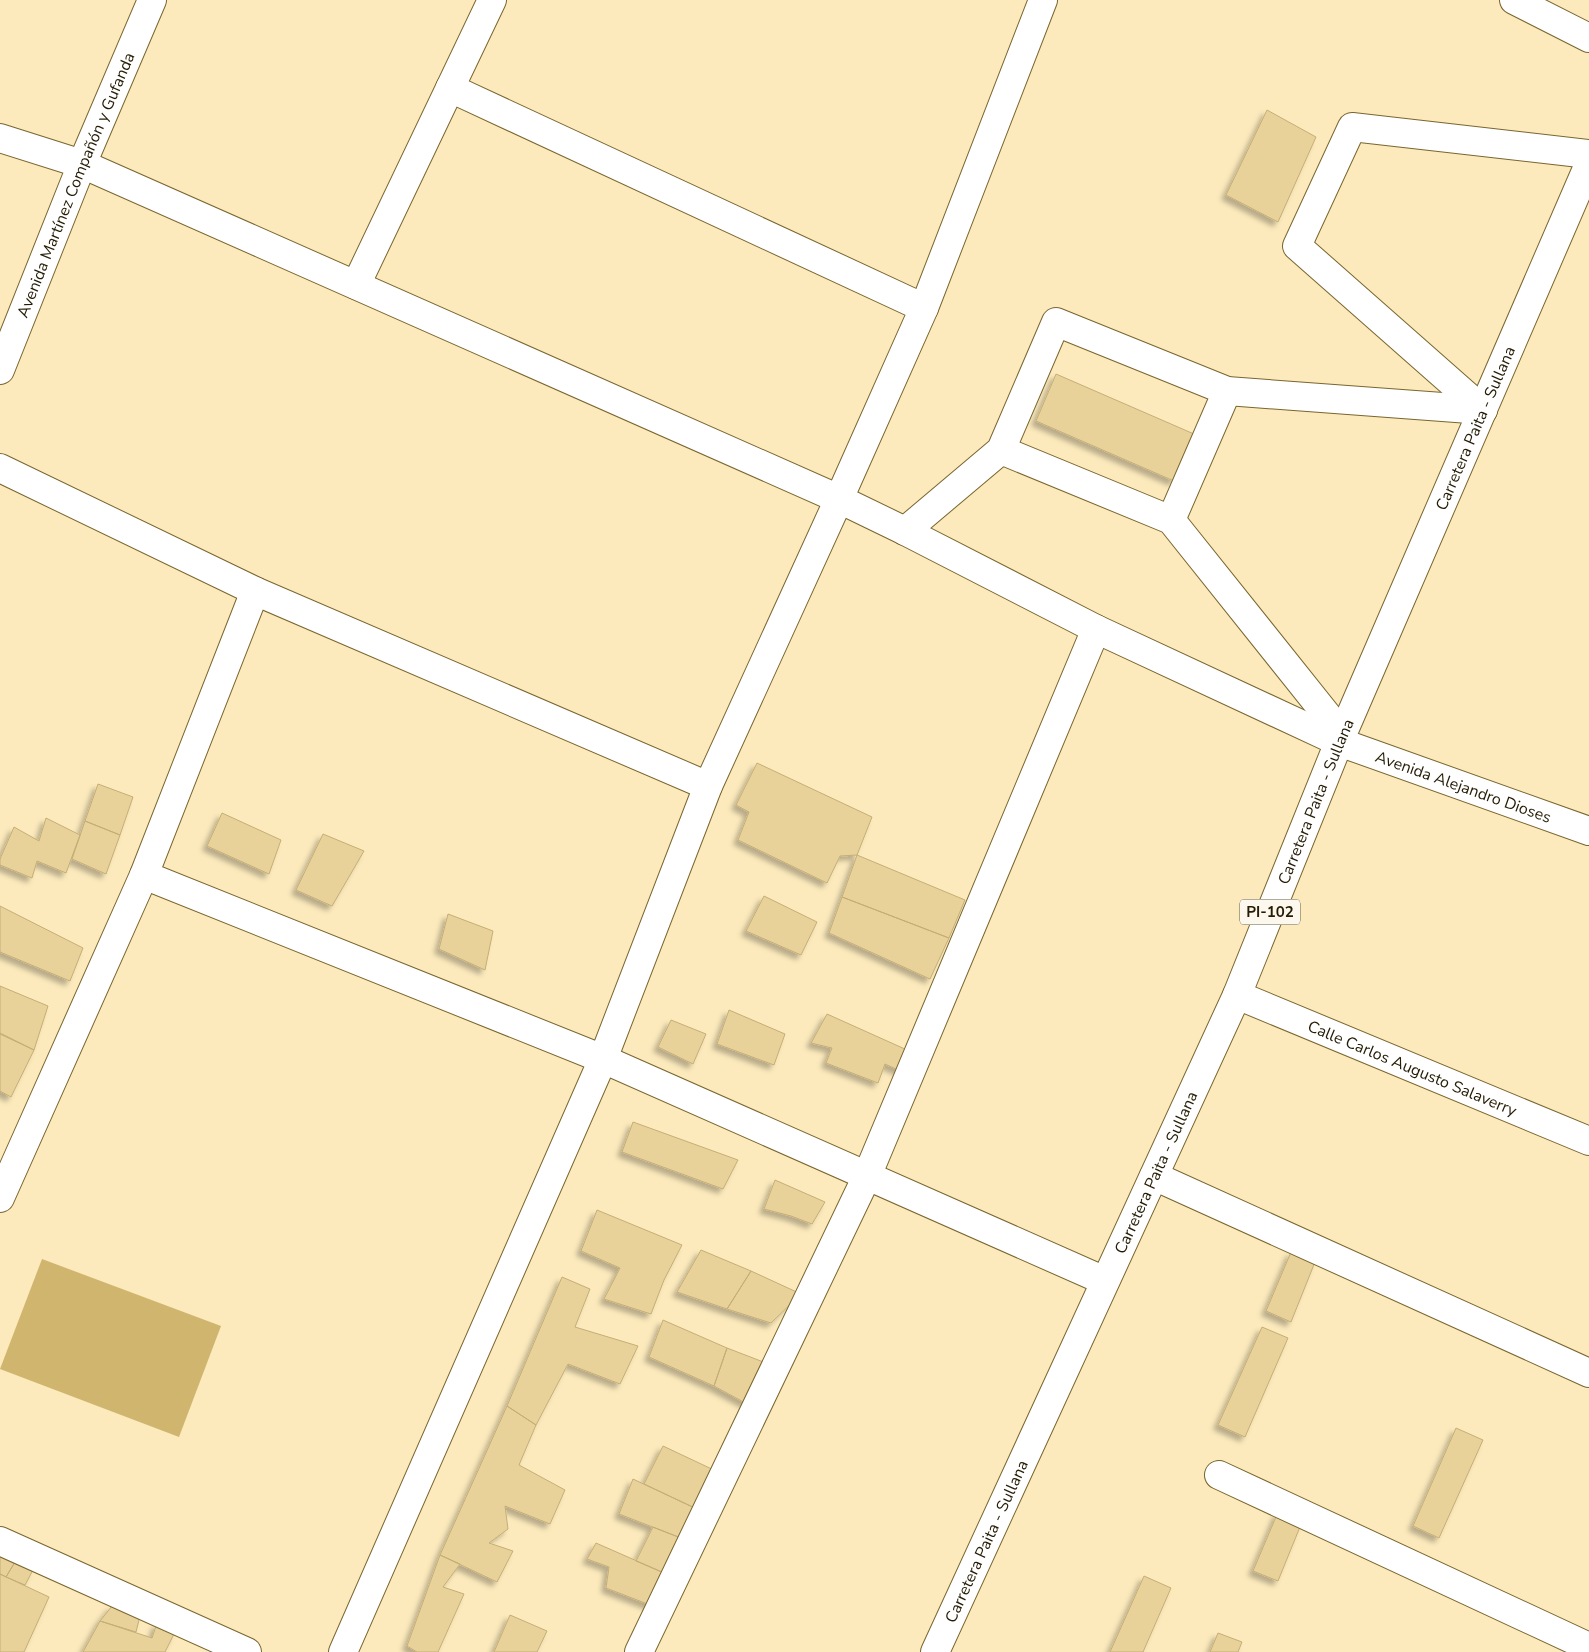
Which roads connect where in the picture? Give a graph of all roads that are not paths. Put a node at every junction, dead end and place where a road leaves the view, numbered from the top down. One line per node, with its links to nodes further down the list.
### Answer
1 (152, 0): 9 (street, Avenida Martínez Compañón y Gufanda)
2 (492, 0): 6 (street)
3 (1043, 0): 12 (street)
4 (1514, 0): 5 (street)
5 (1589, 38)
6 (450, 88): 11 (street); 12 (street)
7 (0, 138): 9 (street, Avenida Alejandro Dioses)
8 (1589, 154): 15 (street)
9 (82, 164): 11 (street, Avenida Alejandro Dioses); 13 (street, Avenida Martínez Compañón y Gufanda)
10 (1589, 164): 15 (street, Carretera Paita - Sullana / PI-102)
11 (356, 285): 18 (street, Avenida Alejandro Dioses)
12 (924, 308): 18 (street)
13 (0, 370)
14 (1227, 391): 15 (street); 16 (street); 19 (street)
15 (1483, 410): 23 (street, Carretera Paita - Sullana / PI-102)
16 (1001, 450): 19 (street); 20 (street)
17 (0, 468): 21 (street)
18 (839, 499): 20 (street, Avenida Alejandro Dioses); 24 (street)
19 (1171, 520): 23 (street)
20 (906, 531): 22 (street, Avenida Alejandro Dioses)
21 (255, 591): 24 (street); 26 (street)
22 (1096, 629): 23 (street, Avenida Alejandro Dioses); 31 (street)
23 (1341, 738): 25 (street, Avenida Alejandro Dioses); 27 (street, Carretera Paita - Sullana / PI-102)
24 (708, 786): 28 (street)
25 (1589, 831)
26 (144, 875): 28 (street); 30 (street)
27 (1236, 995): 29 (street, Calle Carlos Augusto Salaverry); 32 (street, Carretera Paita - Sullana / PI-102)
28 (603, 1059): 31 (street); 40 (street)
29 (1589, 1141)
30 (6, 1164): 33 (street)
31 (866, 1176): 34 (street); 41 (street)
32 (1154, 1176): 34 (street, Carretera Paita - Sullana / PI-102); 35 (street)
33 (0, 1198)
34 (1105, 1281): 42 (street, Carretera Paita - Sullana / PI-102)
35 (1589, 1373)
36 (1219, 1475): 38 (street)
37 (0, 1541): 39 (street)
38 (1589, 1647)
39 (247, 1652)
40 (344, 1652)
41 (639, 1652)
42 (935, 1652)

